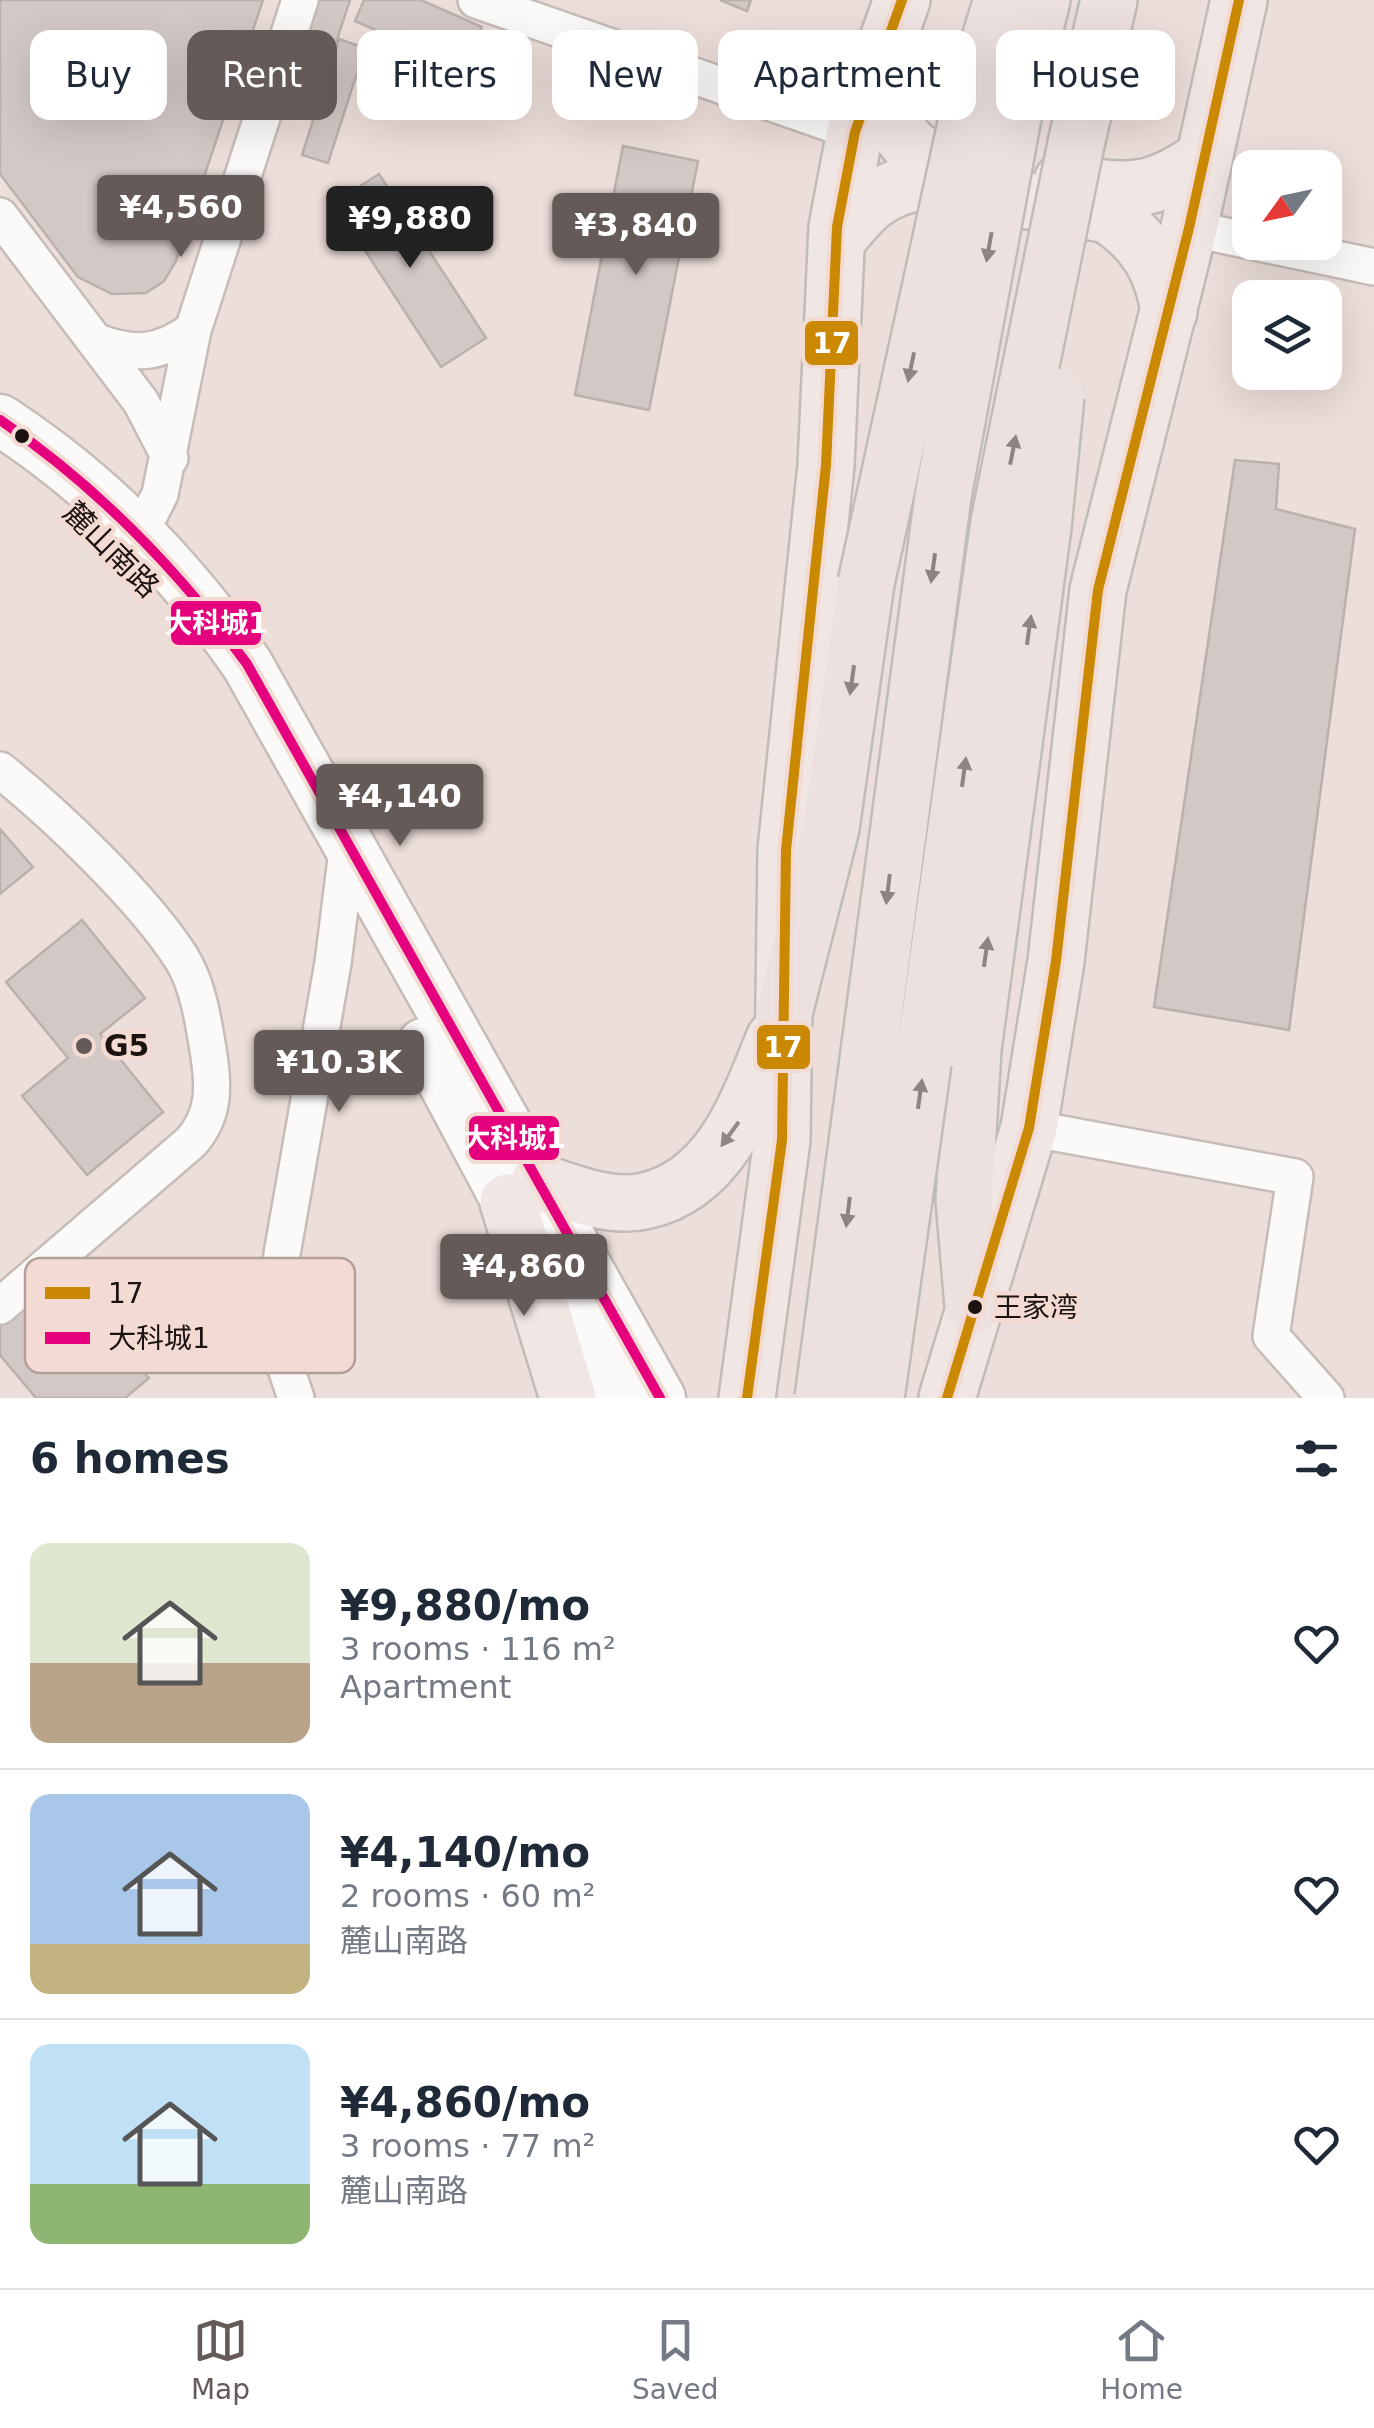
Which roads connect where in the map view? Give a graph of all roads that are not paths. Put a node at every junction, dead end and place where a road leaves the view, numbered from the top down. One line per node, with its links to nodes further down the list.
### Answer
1 (300, 0): 22 (street)
2 (476, 0): 12 (street)
3 (902, 0): 8 (main road)
4 (1002, 0): 9 (highway)
5 (1042, 0): 9 (highway)
6 (1109, 0): 13 (highway)
7 (1239, 0): 14 (main road)
8 (891, 30)
9 (992, 109): 31 (highway, one-way to 31, bridge); 45 (highway, one-way to 45, bridge)
10 (859, 120): 12 (main road)
11 (893, 120): 14 (main road)
12 (855, 132): 18 (main road)
13 (1076, 144): 38 (highway, one-way to 13, bridge); 46 (highway, one-way to 13, bridge)
14 (1204, 157): 16 (main road)
15 (0, 216): 23 (street)
16 (1189, 228): 17 (street); 21 (main road)
17 (1232, 238)
18 (836, 242): 21 (main road); 31 (main road)
19 (1336, 260): 20 (street)
20 (1374, 268)
21 (1168, 312): 32 (main road)
22 (193, 330): 23 (street); 26 (street)
23 (97, 342): 26 (street)
24 (0, 420): 27 (main road, 麓山南路)
25 (0, 452): 27 (main road, 麓山南路)
26 (170, 458): 27 (street)
27 (126, 538): 29 (main road, 麓山南路); 30 (main road, 麓山南路)
28 (0, 770): 34 (street)
29 (348, 837): 30 (street); 33 (main road, 麓山南路)
30 (343, 897): 33 (main road, 麓山南路); 35 (street)
31 (784, 1013): 33 (main road, one-way to 33); 44 (main road)
32 (1029, 1128): 38 (main road); 49 (street)
33 (523, 1192): 41 (main road); 42 (main road, 麓山南路); 43 (main road, 麓山南路)
34 (56, 1258)
35 (282, 1258)
36 (25, 1285): 37 (street)
37 (0, 1306)
38 (973, 1306): 47 (main road); 48 (main road)
39 (288, 1373): 40 (street)
40 (296, 1398)
41 (568, 1398)
42 (612, 1398)
43 (660, 1398)
44 (747, 1398)
45 (823, 1398)
46 (876, 1398)
47 (947, 1398)
48 (973, 1398)
49 (1326, 1398)

